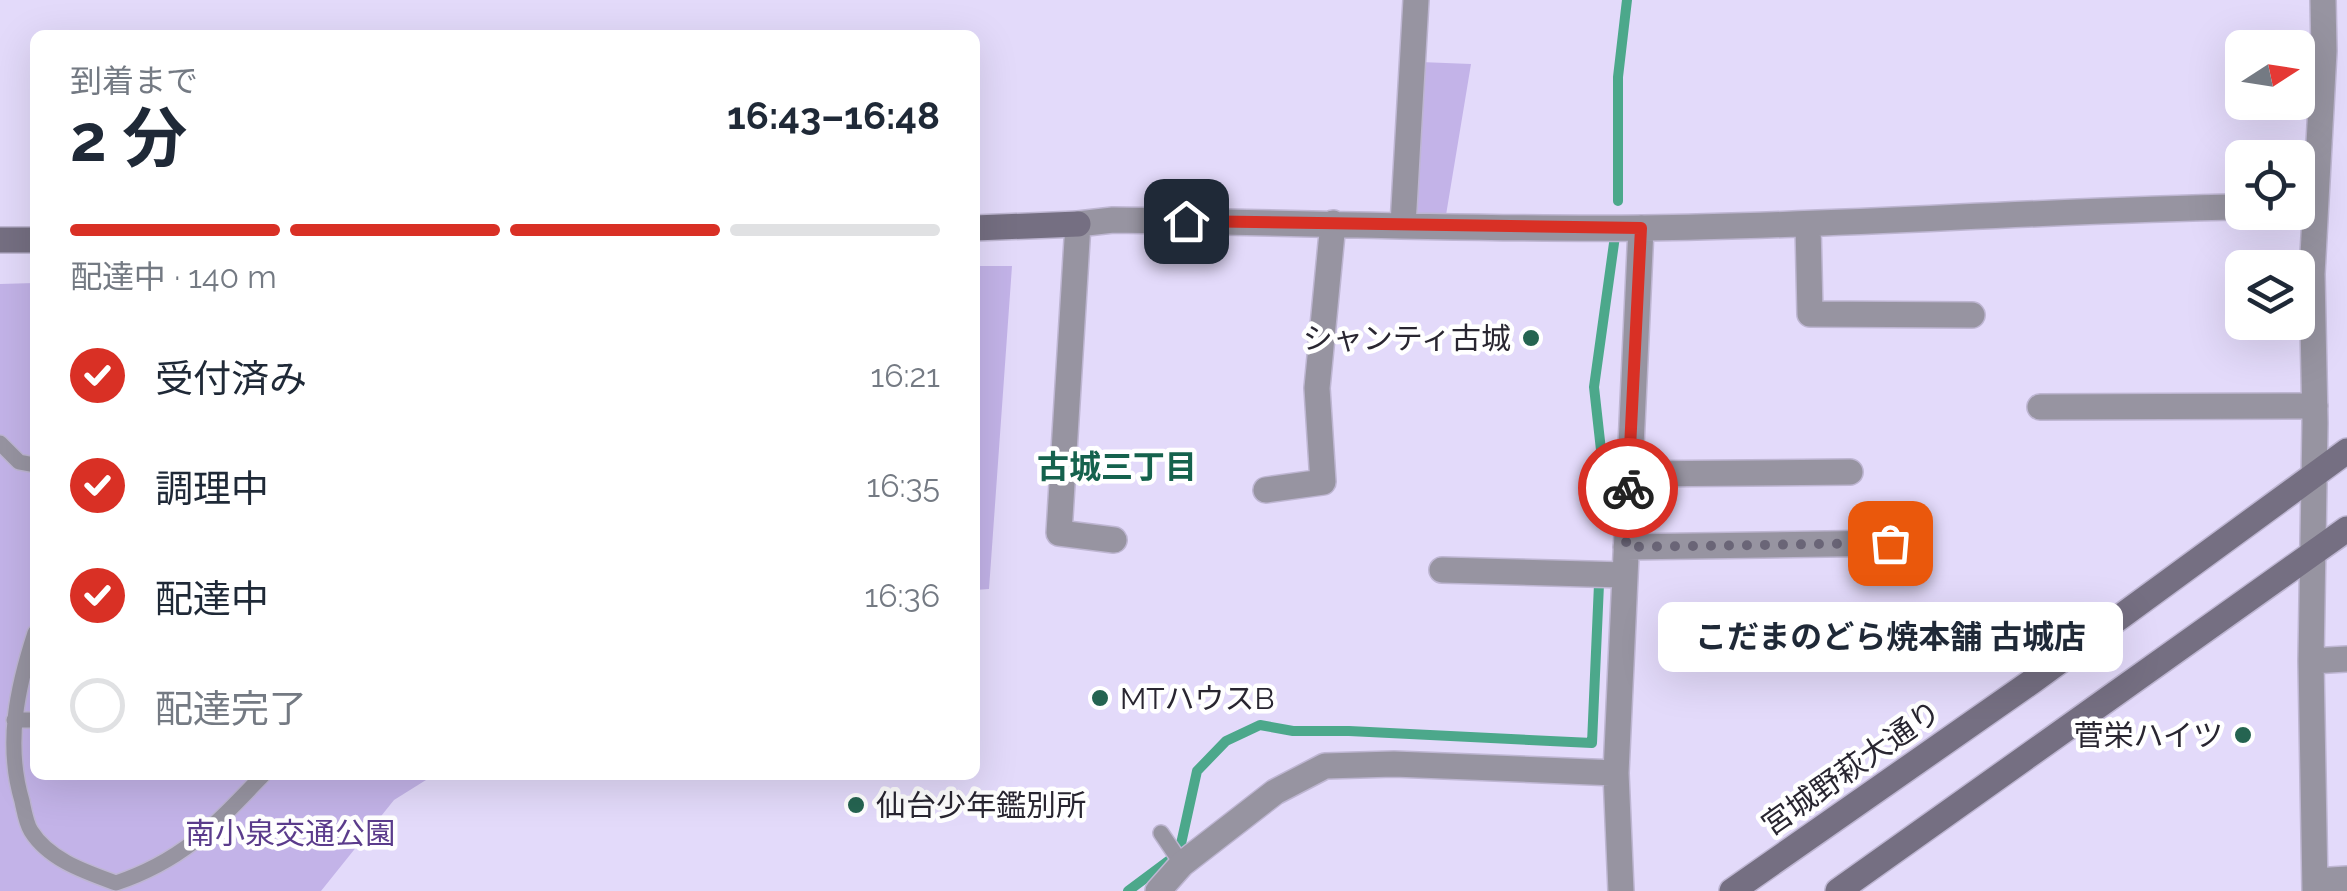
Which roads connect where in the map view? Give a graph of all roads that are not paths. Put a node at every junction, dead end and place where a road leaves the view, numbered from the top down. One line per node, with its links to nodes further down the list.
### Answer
1 (1416, 0): 8 (street)
2 (2323, 0): 3 (street)
3 (2336, 50): 4 (street)
4 (2315, 160)
5 (2225, 208): 9 (street)
6 (1333, 223): 7 (street); 8 (street); 24 (street)
7 (1078, 224): 10 (street); 26 (street)
8 (1404, 224): 11 (street)
9 (1808, 225): 11 (street); 15 (street)
10 (980, 228)
11 (1641, 228): 22 (street)
12 (2307, 230): 16 (street)
13 (0, 240): 14 (street)
14 (30, 240)
15 (1972, 315)
16 (2315, 406): 17 (street); 23 (street)
17 (2040, 407)
18 (0, 444): 20 (lane)
19 (2347, 451): 23 (street, 宮城野萩大通り)
20 (30, 463)
21 (1850, 472): 22 (street)
22 (1628, 474): 28 (street)
23 (2314, 474): 29 (street); 45 (street, 宮城野萩大通り)
24 (1266, 490)
25 (2347, 529): 29 (street)
26 (1114, 540)
27 (1890, 543): 28 (street)
28 (1626, 547): 31 (street)
29 (2312, 553): 34 (street); 46 (street)
30 (1442, 570): 31 (street)
31 (1625, 576): 37 (street)
32 (30, 648): 35 (lane)
33 (2347, 659): 34 (street)
34 (2311, 661): 42 (street)
35 (14, 720): 36 (lane); 38 (lane)
36 (30, 720)
37 (1616, 772): 40 (street); 44 (street)
38 (258, 780)
39 (1160, 833): 40 (lane)
40 (1182, 864): 43 (street)
41 (2347, 879): 42 (street)
42 (2315, 886)
43 (1158, 891)
44 (1621, 891)
45 (1732, 891)
46 (1838, 891)

